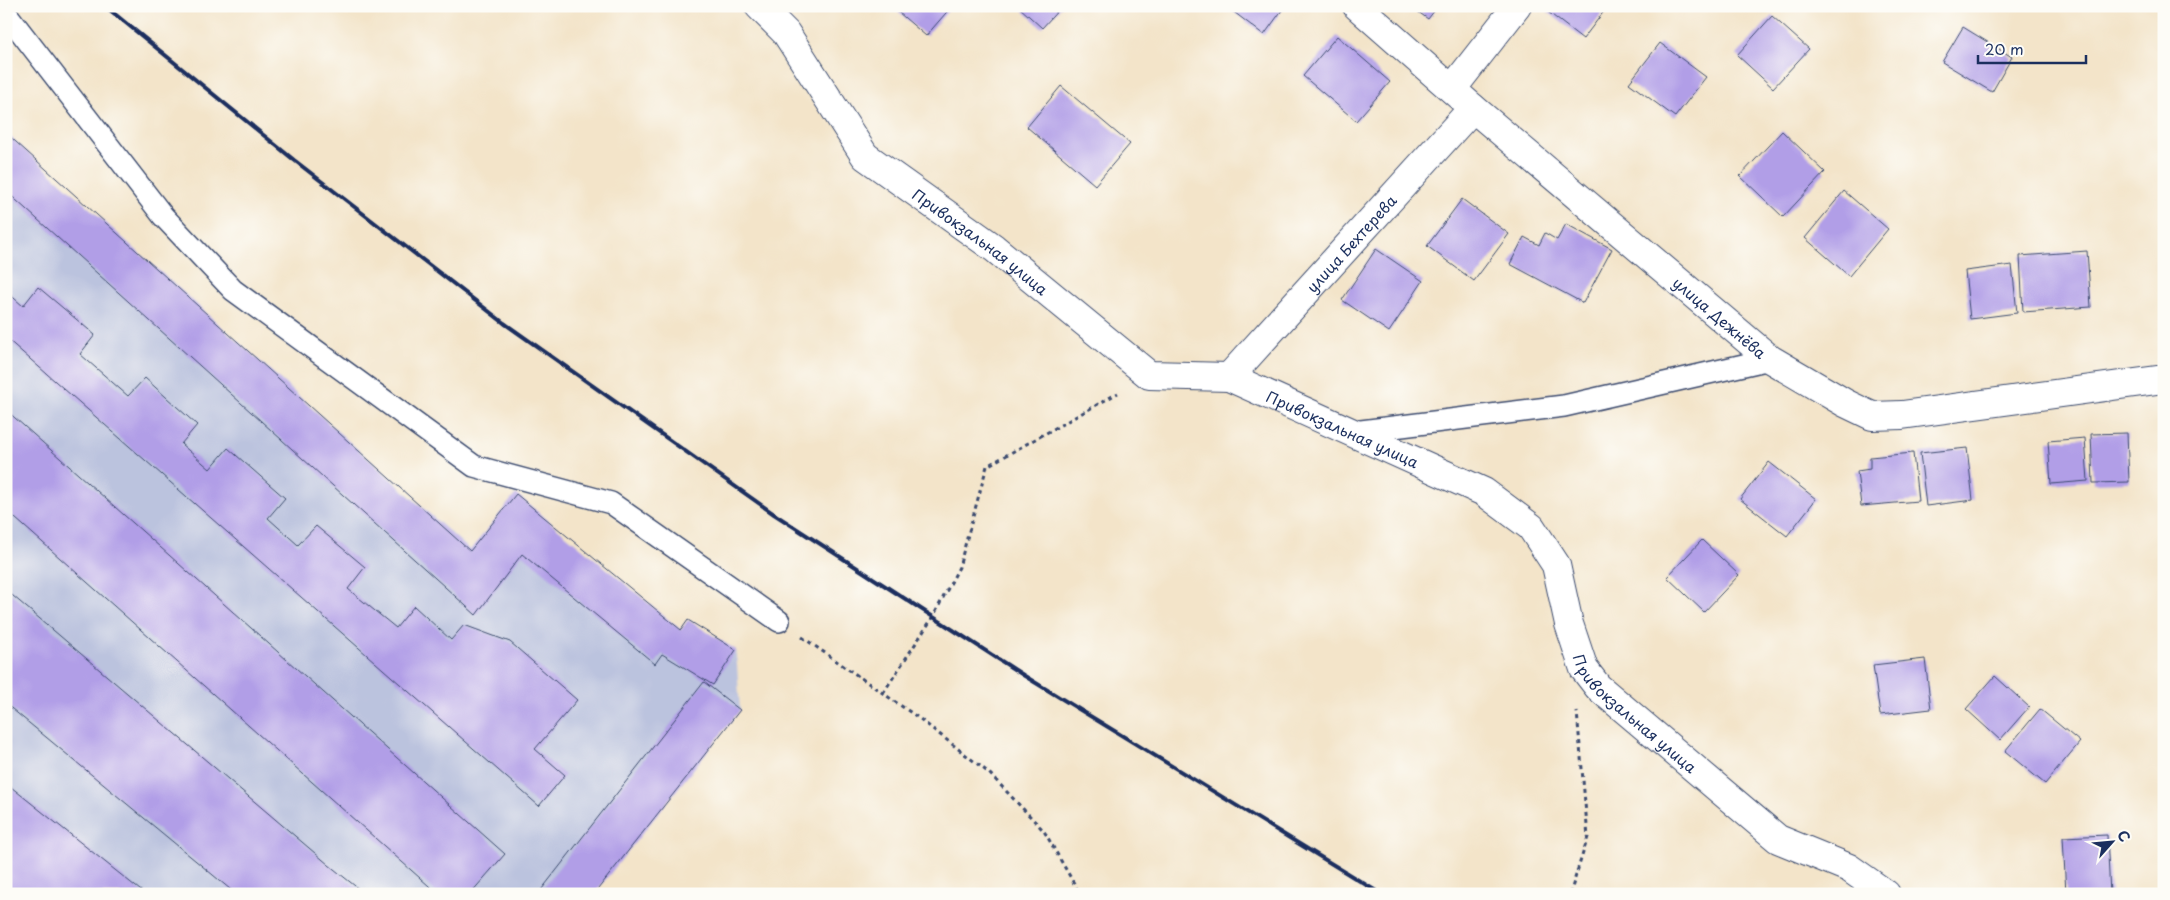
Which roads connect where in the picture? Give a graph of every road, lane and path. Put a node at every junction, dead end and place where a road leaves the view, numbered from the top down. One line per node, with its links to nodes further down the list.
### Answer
1 (759, 6): 8 (street, Привокзальная улица)
2 (1357, 6): 5 (street, улица Дежнёва)
3 (1517, 6): 5 (street)
4 (6, 13): 12 (lane)
5 (1452, 89): 6 (street, улица Дежнёва)
6 (1473, 108): 7 (street, улица Дежнёва); 9 (street, улица Бехтерева)
7 (1770, 358): 10 (street, улица Дежнёва); 11 (lane)
8 (1149, 375): 9 (street, Привокзальная улица); 13 (path)
9 (1229, 377): 11 (street, Привокзальная улица)
10 (2164, 379)
11 (1353, 432): 17 (street, Привокзальная улица)
12 (779, 621): 13 (path)
13 (883, 693): 15 (path)
14 (1576, 711): 16 (path)
15 (1080, 894)
16 (1570, 894)
17 (1886, 894)

